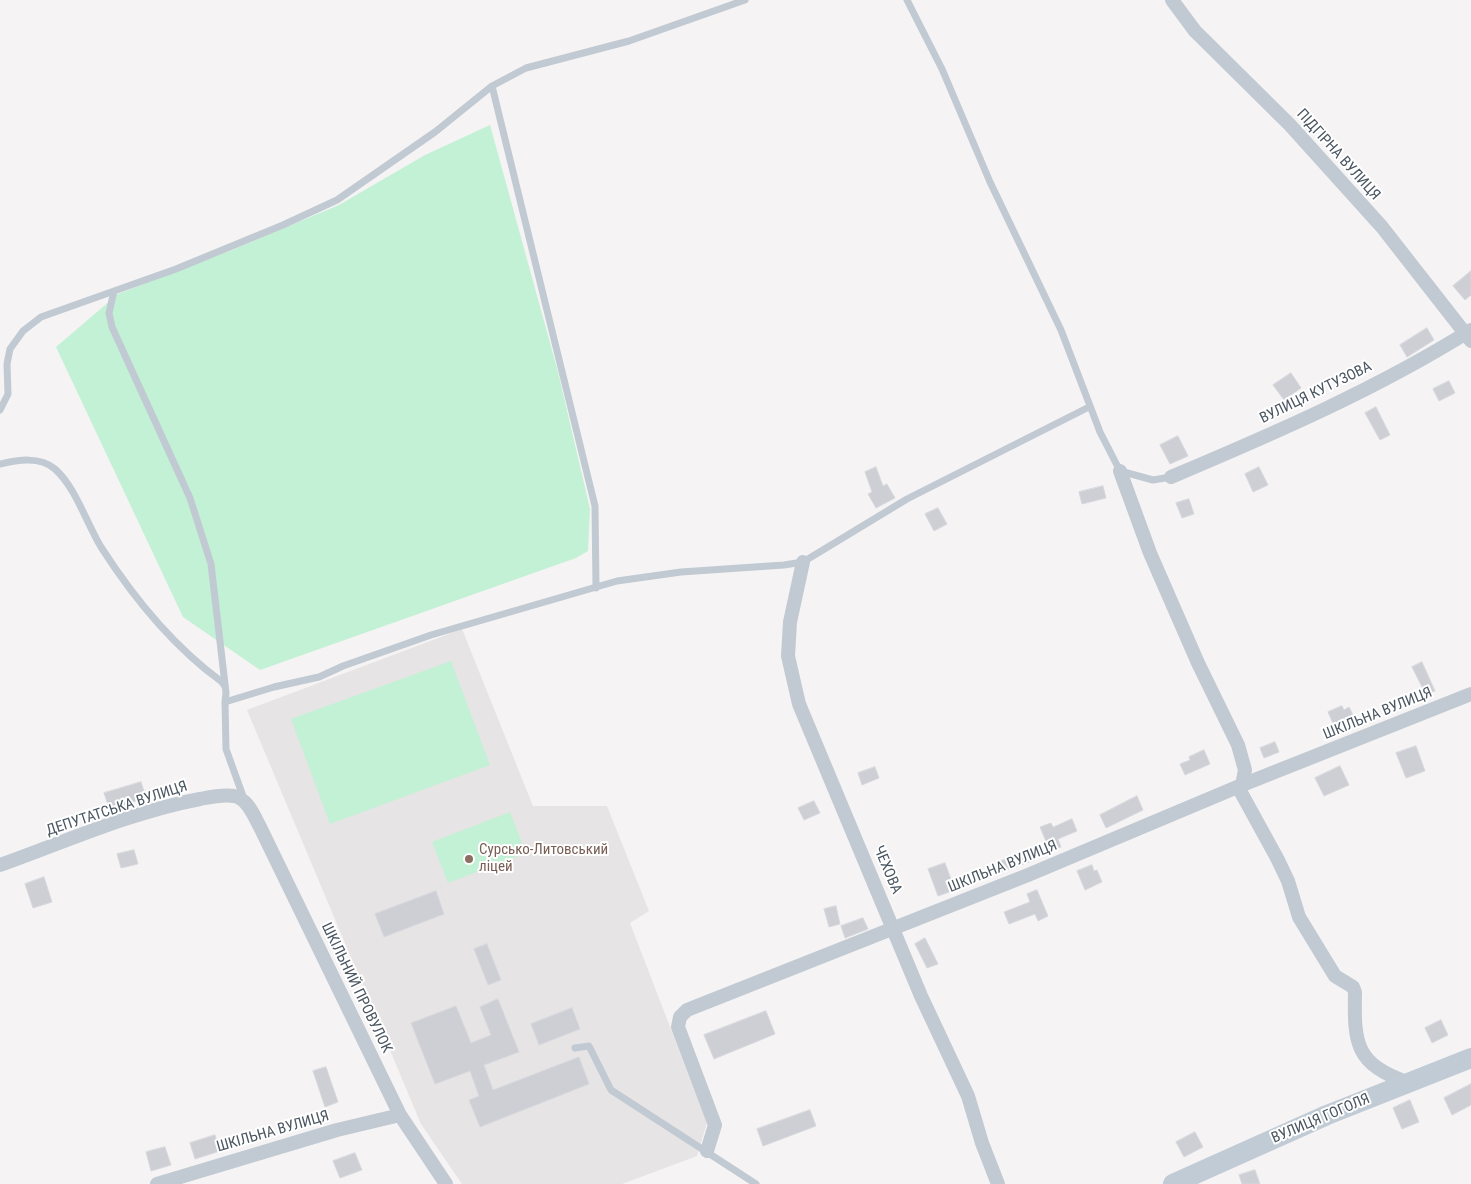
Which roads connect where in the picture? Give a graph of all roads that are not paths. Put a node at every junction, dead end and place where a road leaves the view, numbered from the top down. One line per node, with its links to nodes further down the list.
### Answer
1 (745, 0): 4 (lane)
2 (907, 0): 7 (lane)
3 (1172, 0): 6 (street, ПІДГІРНА ВУЛИЦЯ)
4 (492, 86): 5 (lane); 13 (lane)
5 (114, 291): 8 (lane); 14 (lane)
6 (1469, 334): 11 (street, ВУЛИЦЯ КУТУЗОВА)
7 (1089, 407): 10 (lane); 12 (lane)
8 (0, 410)
9 (0, 464): 14 (lane)
10 (1120, 471): 11 (lane); 17 (street)
11 (1170, 477)
12 (804, 562): 13 (lane); 20 (street, ЧЕХОВА)
13 (596, 588): 16 (lane)
14 (226, 693): 16 (lane)
15 (1471, 694): 17 (street, ШКІЛЬНА ВУЛИЦЯ)
16 (225, 702): 18 (lane)
17 (1240, 786): 20 (street, ШКІЛЬНА ВУЛИЦЯ); 23 (street)
18 (245, 801): 19 (street, ДЕПУТАТСЬКА ВУЛИЦЯ); 24 (street, ШКІЛЬНИЙ ПРОВУЛОК)
19 (0, 866)
20 (893, 928): 25 (street, ШКІЛЬНА ВУЛИЦЯ); 29 (street, ЧЕХОВА)
21 (575, 1048): 25 (lane)
22 (1471, 1058): 23 (street, ВУЛИЦЯ ГОГОЛЯ)
23 (1409, 1082): 30 (street, ВУЛИЦЯ ГОГОЛЯ)
24 (400, 1114): 26 (street, ШКІЛЬНА ВУЛИЦЯ); 27 (street, ШКІЛЬНИЙ ПРОВУЛОК)
25 (707, 1151): 28 (lane)
26 (157, 1184)
27 (446, 1184)
28 (756, 1184)
29 (998, 1184)
30 (1173, 1184)

